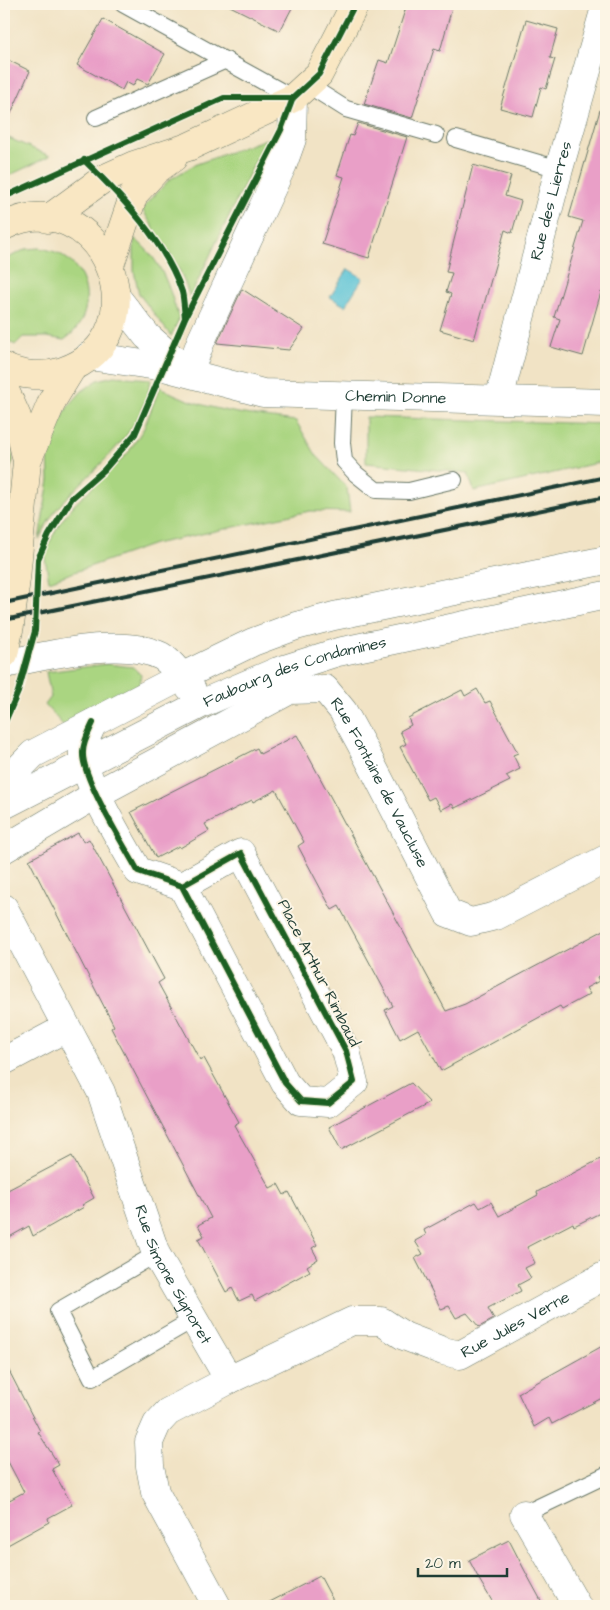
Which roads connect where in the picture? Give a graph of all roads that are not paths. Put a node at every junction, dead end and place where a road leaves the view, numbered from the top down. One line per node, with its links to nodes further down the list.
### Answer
1 (123, 4): 4 (lane)
2 (355, 4): 5 (main road)
3 (606, 4): 10 (street, Rue des Lierres)
4 (226, 60): 5 (lane); 6 (lane)
5 (300, 92): 7 (lane); 9 (main road); 17 (street)
6 (96, 118)
7 (436, 135)
8 (456, 139): 10 (lane)
9 (188, 147): 11 (main road); 13 (main road)
10 (559, 169): 20 (street, Rue des Lierres)
11 (48, 219): 12 (main road); 13 (main road)
12 (4, 226)
13 (110, 265): 14 (main road)
14 (116, 298): 15 (main road); 17 (street, Chemin Donne)
15 (81, 362): 16 (main road); 17 (street, Chemin Donne); 22 (main road)
16 (4, 367)
17 (189, 373): 19 (street, Chemin Donne)
18 (4, 388): 22 (main road)
19 (344, 395): 20 (street, Chemin Donne); 23 (lane)
20 (499, 399): 21 (street, Chemin Donne)
21 (606, 403)
22 (27, 461): 26 (main road)
23 (454, 480)
24 (606, 560): 28 (street)
25 (606, 595): 29 (street, Faubourg des Condamines)
26 (4, 654)
27 (4, 664): 28 (street)
28 (181, 676): 29 (street); 30 (street)
29 (203, 704): 31 (street, Faubourg des Condamines)
30 (93, 723): 31 (street); 32 (street)
31 (85, 764): 33 (street); 34 (street, Faubourg des Condamines)
32 (4, 784)
33 (97, 794): 35 (street, Rue Fontaine de Vaucluse); 36 (street, Rue Fontaine de Vaucluse); 37 (street)
34 (4, 805)
35 (4, 849)
36 (606, 859)
37 (182, 886): 37 (street, Place Arthur Rimbaud)
38 (4, 908): 39 (street, Rue Simone Signoret)
39 (66, 1028): 40 (street); 41 (street, Rue Simone Signoret)
40 (4, 1061)
41 (156, 1254): 43 (street, Rue Simone Signoret); 43 (lane)
42 (606, 1276): 44 (street, Rue Jules Verne)
43 (194, 1319): 44 (street, Rue Simone Signoret)
44 (229, 1380): 47 (street)
45 (606, 1475): 46 (lane)
46 (524, 1514): 48 (street)
47 (217, 1606)
48 (578, 1606)

